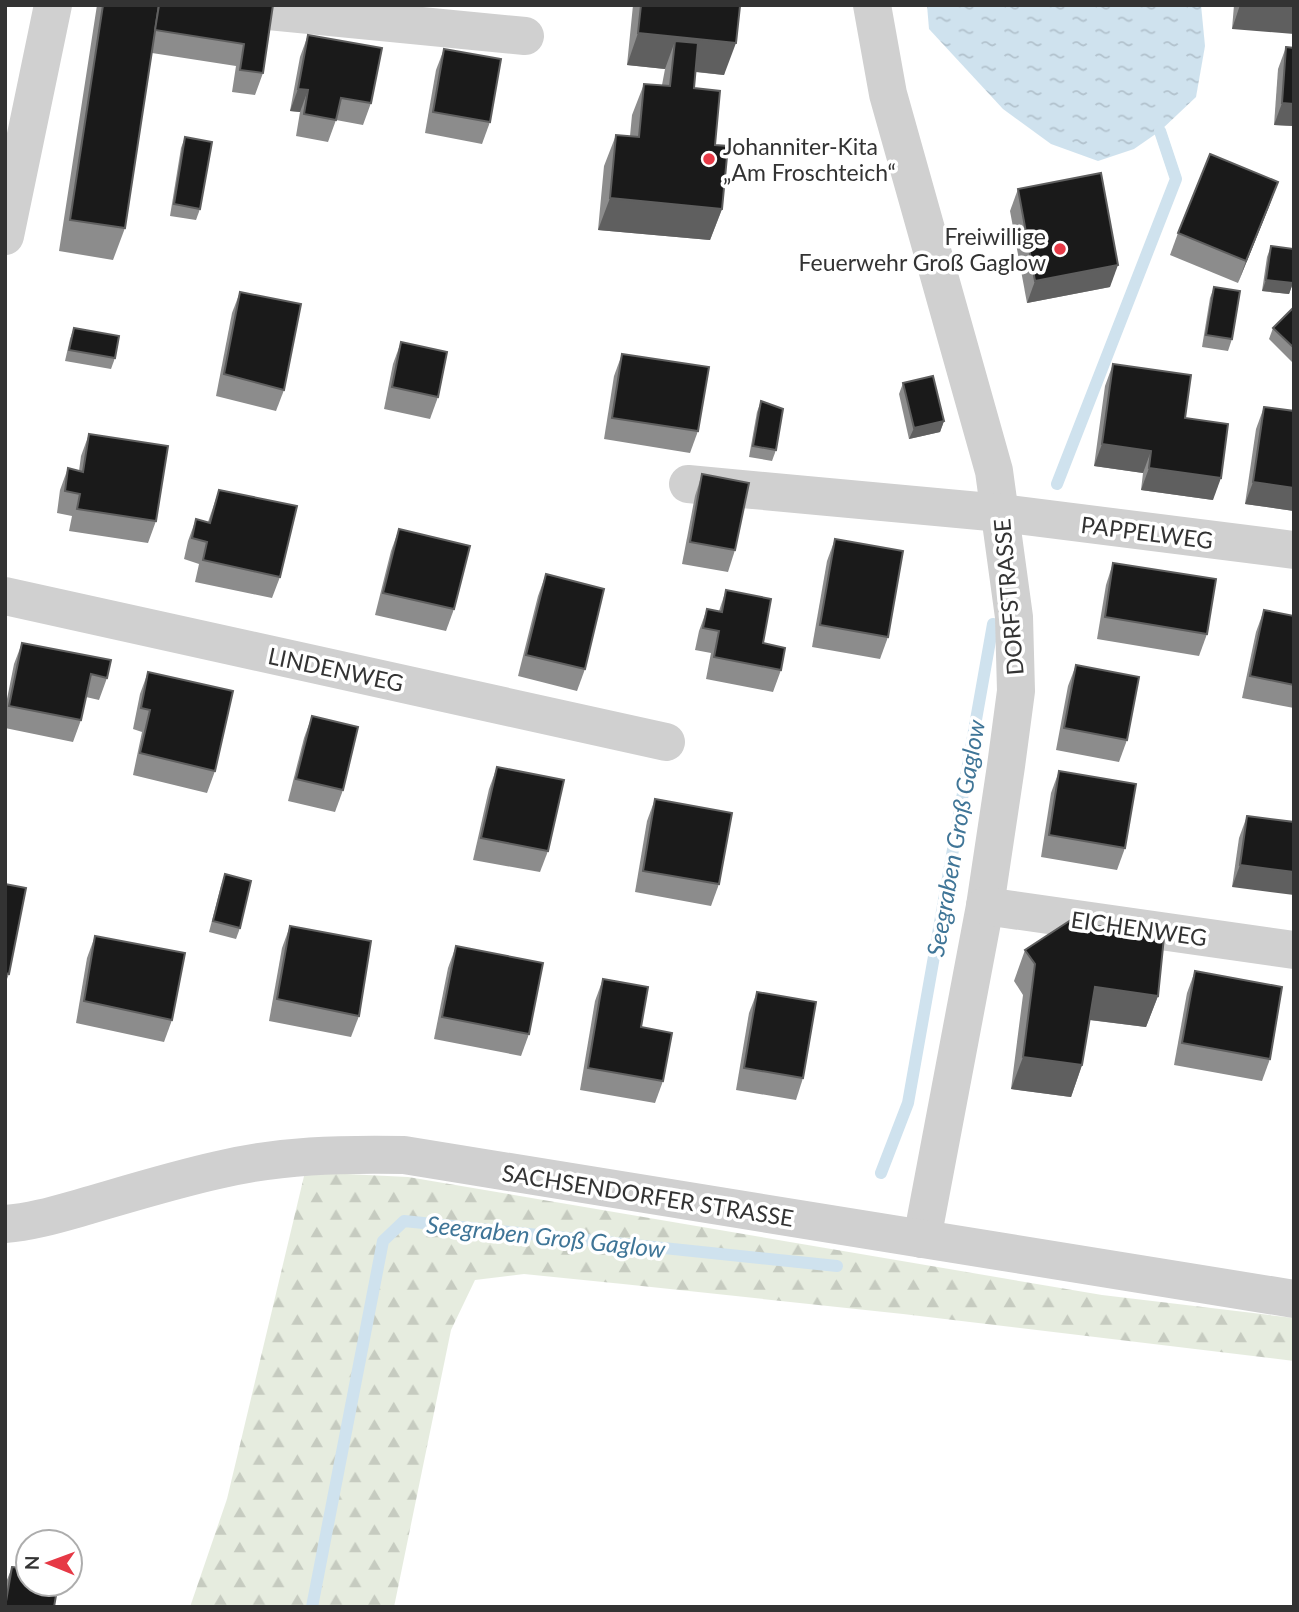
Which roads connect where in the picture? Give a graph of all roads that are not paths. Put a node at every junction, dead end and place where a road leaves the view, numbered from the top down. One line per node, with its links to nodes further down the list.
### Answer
1 (53, 5): 5 (street)
2 (206, 5): 4 (street)
3 (872, 5): 7 (street, DORFSTRASSE)
4 (525, 36)
5 (5, 236)
6 (688, 484): 7 (street, PAPPELWEG)
7 (1001, 513): 8 (street, PAPPELWEG); 11 (street, DORFSTRASSE)
8 (1294, 550)
9 (5, 596): 10 (street, LINDENWEG)
10 (666, 742)
11 (985, 906): 12 (street, EICHENWEG); 14 (street, DORFSTRASSE)
12 (1294, 950)
13 (5, 1224): 14 (street, SACHSENDORFER STRASSE)
14 (922, 1239): 15 (street, SACHSENDORFER STRASSE)
15 (1294, 1299)

